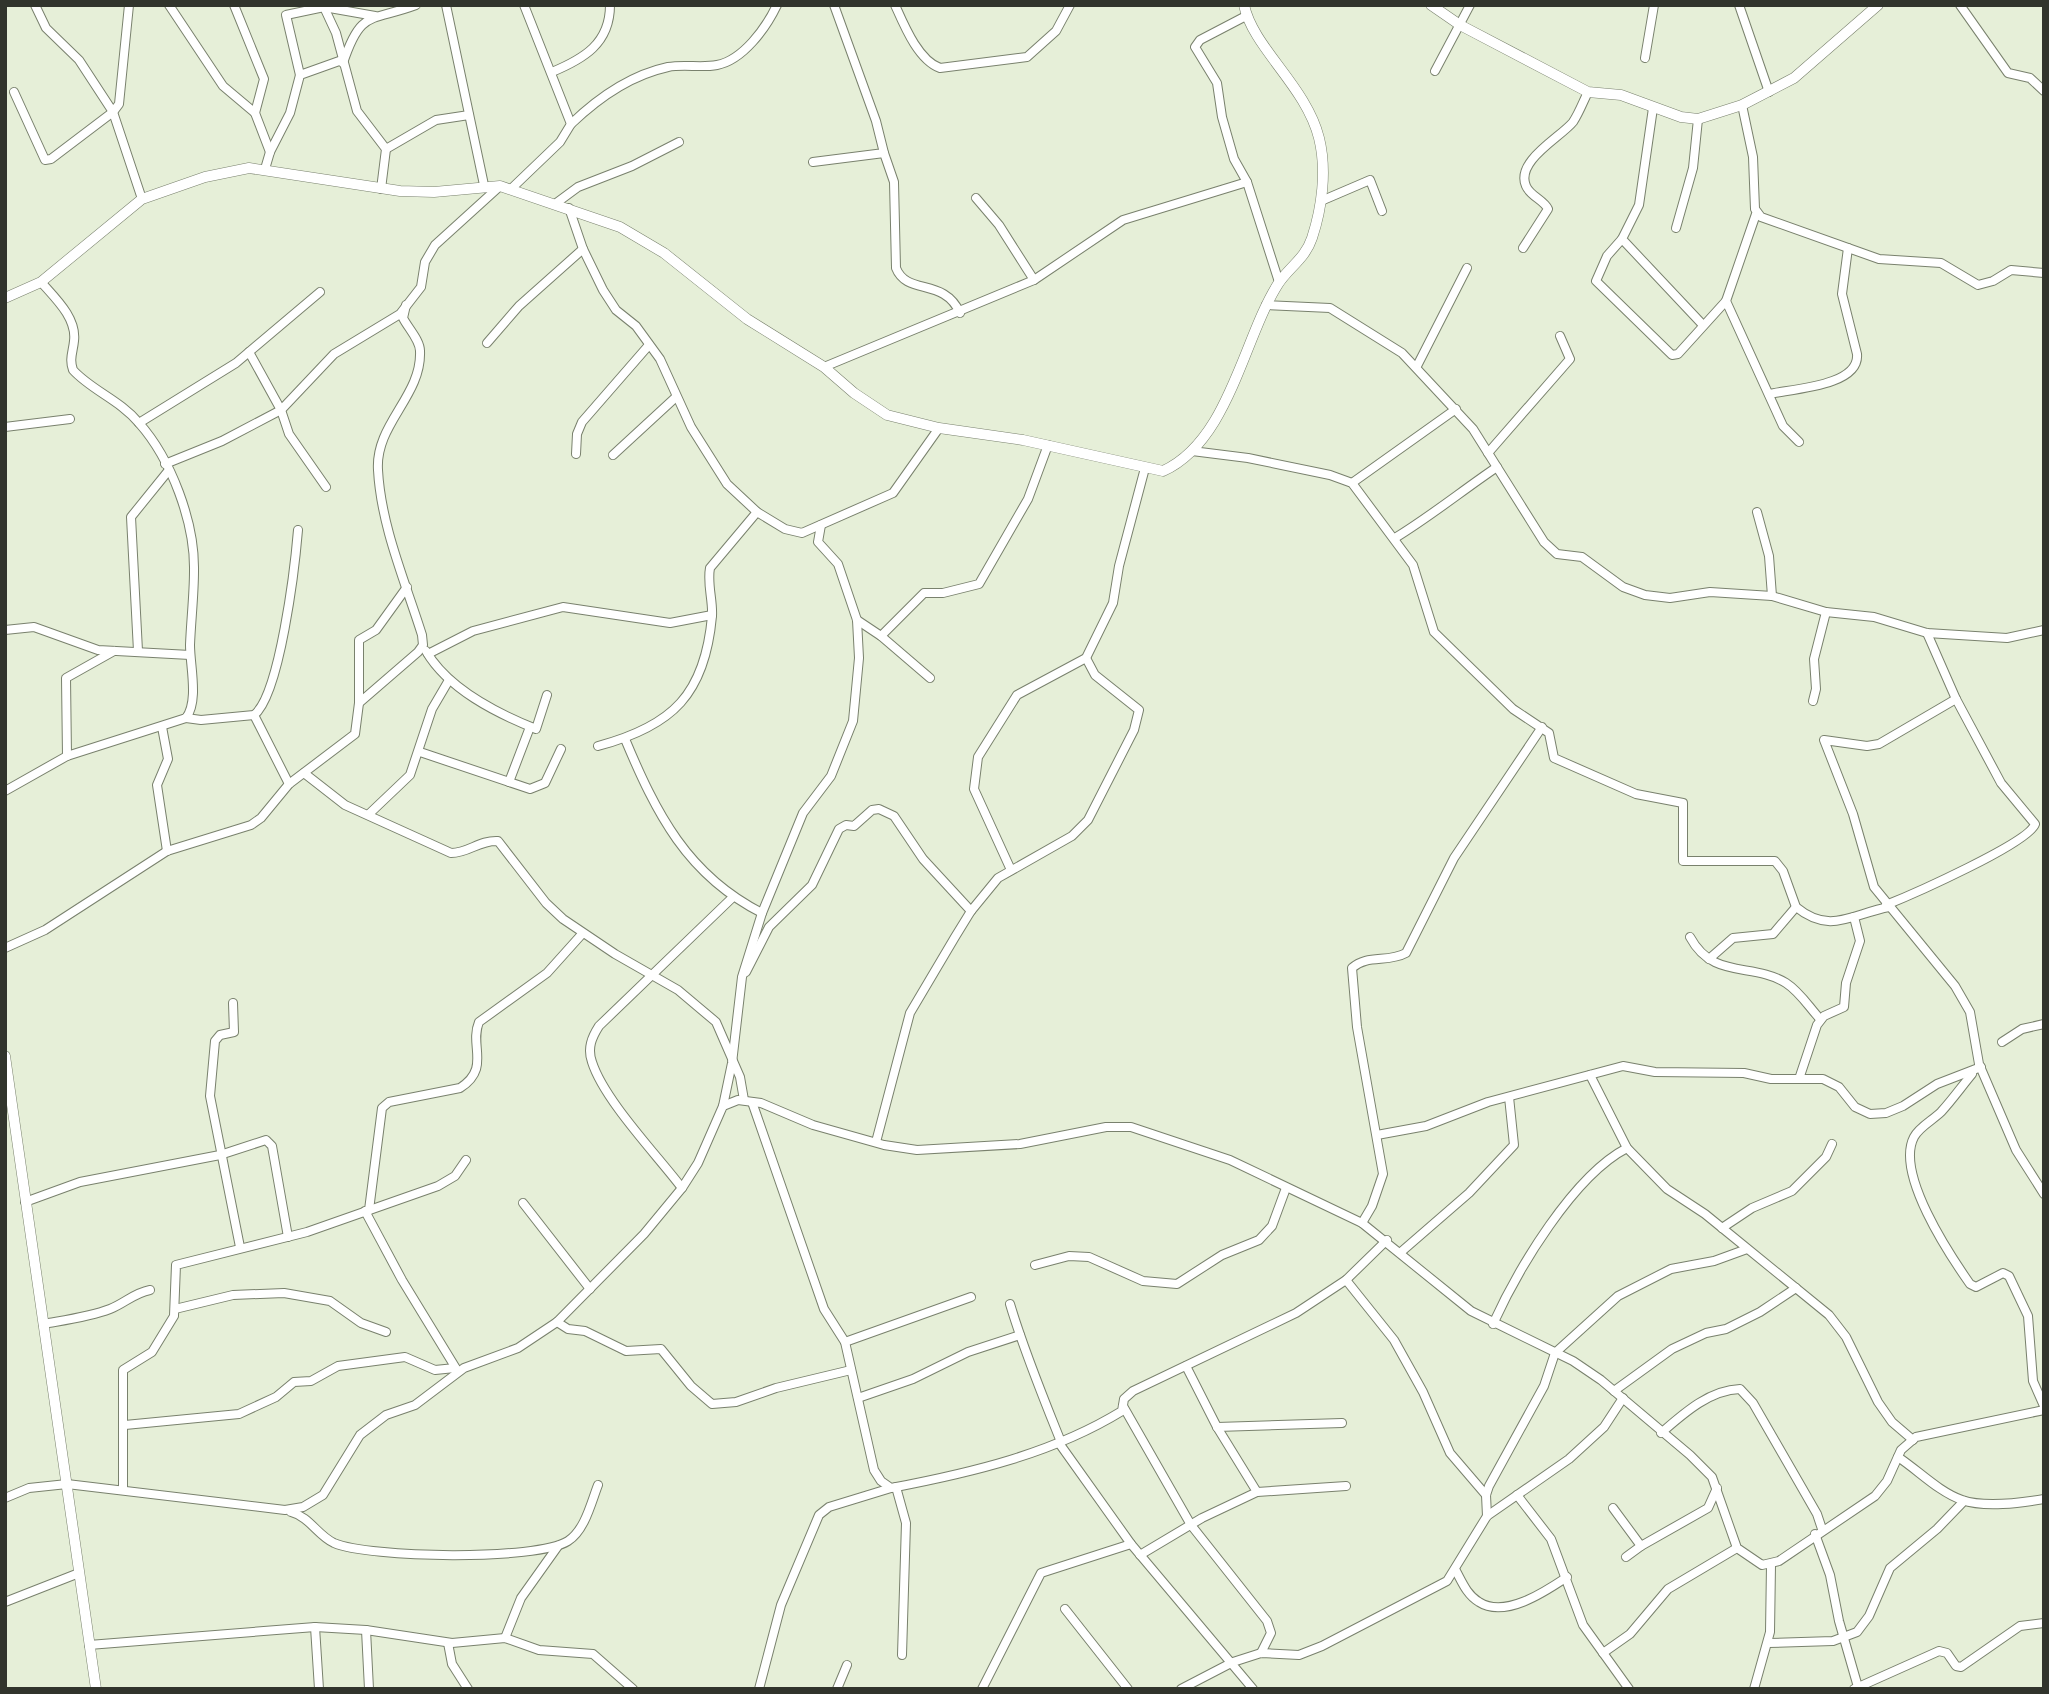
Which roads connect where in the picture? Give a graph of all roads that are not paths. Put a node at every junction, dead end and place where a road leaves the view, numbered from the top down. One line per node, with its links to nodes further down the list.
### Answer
1 (34, 5): 34 (street)
2 (169, 5): 35 (street)
3 (234, 5): 35 (street)
4 (416, 5): 21 (street)
5 (446, 5): 36 (street)
6 (524, 5): 26 (street)
7 (610, 5): 26 (street)
8 (777, 5): 38 (street)
9 (834, 5): 42 (street)
10 (895, 5): 11 (street)
11 (1070, 5)
12 (1431, 5): 22 (street)
13 (1471, 5): 22 (street)
14 (1654, 5): 23 (street)
15 (1739, 5): 31 (street)
16 (1878, 5): 31 (street)
17 (1960, 5): 28 (street)
18 (324, 6): 21 (street); 24 (street); 27 (street)
19 (126, 7): 34 (street)
20 (1245, 11): 45 (street); 52 (street)
21 (375, 16): 24 (street)
22 (1460, 25): 25 (street); 30 (street)
23 (1645, 58)
24 (342, 62): 27 (street); 40 (street)
25 (1435, 71)
26 (552, 72): 38 (street)
27 (299, 75): 41 (street)
28 (2044, 91)
29 (14, 92): 34 (street)
30 (1587, 92): 33 (street); 59 (street)
31 (1769, 92): 32 (street)
32 (1742, 105): 37 (street); 56 (street)
33 (1653, 108): 37 (street); 58 (street)
34 (113, 112): 51 (street)
35 (255, 114): 41 (street)
36 (469, 115): 40 (street); 46 (street)
37 (1698, 119): 57 (street)
38 (571, 124): 48 (street)
39 (679, 142): 53 (street)
40 (386, 149): 49 (street)
41 (270, 152): 44 (street)
42 (884, 153): 43 (street); 72 (street)
43 (813, 162)
44 (265, 169): 49 (street); 51 (street)
45 (1247, 182): 64 (street); 66 (street)
46 (484, 185): 47 (street); 49 (street)
47 (499, 186): 48 (street); 70 (street)
48 (512, 188): 53 (street)
49 (381, 189)
50 (976, 198): 64 (street)
51 (142, 199): 65 (street)
52 (1321, 201): 55 (street); 66 (street)
53 (555, 204): 54 (street)
54 (569, 208): 61 (street); 79 (street)
55 (1382, 211)
56 (1756, 214): 60 (street); 69 (street)
57 (1676, 228)
58 (1622, 239): 73 (street); 73 (street)
59 (1522, 248)
60 (1848, 248): 63 (street); 80 (street)
61 (583, 249): 75 (street); 76 (street)
62 (1467, 268): 78 (street)
63 (2044, 274)
64 (1034, 281): 72 (street)
65 (41, 282): 68 (street); 85 (street)
66 (1279, 282): 71 (street)
67 (320, 292): 77 (street)
68 (5, 298)
69 (1726, 302): 73 (street); 80 (street)
70 (406, 305): 83 (street); 104 (street)
71 (1266, 305): 78 (street); 90 (street)
72 (960, 313): 79 (street)
73 (1702, 324)
74 (1560, 337): 91 (street)
75 (487, 343)
76 (649, 345): 81 (street); 92 (street)
77 (249, 352): 83 (street); 85 (street)
78 (1418, 366): 82 (street)
79 (824, 367): 87 (street)
80 (1769, 394): 88 (street)
81 (677, 397): 93 (street); 99 (street)
82 (1456, 409): 91 (street); 97 (street)
83 (281, 410): 94 (street); 98 (street)
84 (70, 419): 86 (street)
85 (139, 423): 94 (street)
86 (5, 427)
87 (939, 428): 89 (street); 101 (street)
88 (1799, 442)
89 (1048, 445): 96 (street); 112 (street)
90 (1192, 451): 96 (street); 97 (street)
91 (1488, 453): 95 (street)
92 (576, 454)
93 (613, 455)
94 (167, 467): 115 (street); 117 (street)
95 (1497, 467): 103 (street); 105 (street)
96 (1144, 468): 118 (street)
97 (1352, 483): 103 (street)
98 (326, 487)
99 (757, 512): 101 (street); 107 (street)
100 (1757, 512): 105 (street)
101 (821, 525): 108 (street)
102 (298, 530): 125 (street)
103 (1395, 538): 129 (street)
104 (407, 587): 113 (street); 124 (street)
105 (1772, 596): 106 (street)
106 (1826, 612): 111 (street); 123 (street)
107 (712, 615): 116 (street); 130 (street)
108 (857, 620): 112 (street); 146 (street)
109 (5, 630): 114 (street)
110 (2044, 630): 111 (street)
111 (1927, 633): 122 (street)
112 (881, 636): 119 (street)
113 (423, 645): 116 (street); 124 (street)
114 (115, 650): 115 (street); 134 (street)
115 (138, 651): 117 (street)
116 (428, 654): 120 (street)
117 (190, 655): 126 (street)
118 (1086, 658): 141 (street); 141 (street)
119 (930, 678)
120 (449, 680): 128 (street); 133 (street)
121 (547, 695): 128 (street)
122 (1956, 699): 143 (street); 143 (street)
123 (1813, 701)
124 (359, 703): 135 (street)
125 (254, 715): 126 (street); 137 (street)
126 (186, 718): 127 (street)
127 (162, 727): 134 (street); 140 (street)
128 (530, 727): 136 (street)
129 (1542, 727): 144 (street); 166 (street)
130 (625, 739): 131 (street); 142 (street)
131 (598, 746)
132 (561, 749): 136 (street)
133 (420, 752): 136 (street); 139 (street)
134 (67, 756): 138 (street)
135 (304, 773): 137 (street); 139 (street)
136 (509, 782)
137 (289, 784): 140 (street)
138 (5, 791)
139 (369, 814): 148 (street)
140 (166, 851): 150 (street)
141 (1011, 870): 145 (street)
142 (732, 898): 146 (street); 152 (street)
143 (1888, 906): 147 (street); 160 (street)
144 (1796, 907): 147 (street); 151 (street)
145 (971, 911): 153 (street); 167 (street)
146 (762, 913): 153 (street)
147 (1854, 917): 155 (street)
148 (582, 934): 152 (street); 177 (street)
149 (1690, 937): 151 (street)
150 (5, 948)
151 (1709, 960): 155 (street)
152 (649, 976): 159 (street); 172 (street)
153 (743, 977): 159 (street)
154 (233, 1003): 170 (street)
155 (1820, 1019): 162 (street)
156 (2044, 1024): 157 (street)
157 (2002, 1042)
158 (5, 1056): 175 (street)
159 (732, 1063): 164 (street); 165 (street)
160 (1979, 1068): 162 (street); 174 (street); 207 (street)
161 (1590, 1074): 162 (street); 163 (street); 169 (street)
162 (1799, 1079)
163 (1508, 1097): 166 (street); 184 (street)
164 (748, 1101): 165 (street); 167 (street); 198 (street)
165 (723, 1106): 172 (street)
166 (1377, 1135): 178 (street)
167 (876, 1142): 173 (street)
168 (1832, 1144): 179 (street)
169 (1627, 1148): 179 (street); 195 (street)
170 (220, 1155): 175 (street); 180 (street); 182 (street)
171 (466, 1160): 177 (street)
172 (682, 1188): 188 (street)
173 (1286, 1188): 178 (street); 185 (street)
174 (2044, 1194)
175 (25, 1202): 194 (street)
176 (523, 1203): 188 (street)
177 (367, 1210): 180 (street); 201 (street)
178 (1362, 1223): 181 (street)
179 (1722, 1228): 183 (street)
180 (288, 1237): 182 (street)
181 (1387, 1240): 184 (street); 186 (street)
182 (240, 1247): 192 (street)
183 (1747, 1249): 187 (street); 199 (street)
184 (1401, 1252): 195 (street)
185 (1035, 1265)
186 (1346, 1280): 200 (street); 222 (street)
187 (1796, 1288): 203 (street); 212 (street)
188 (590, 1289): 193 (street)
189 (150, 1290): 194 (street)
190 (971, 1297): 198 (street)
191 (1010, 1304): 197 (street)
192 (176, 1309): 196 (street); 209 (street)
193 (557, 1322): 201 (street); 202 (street)
194 (43, 1324): 215 (street)
195 (1493, 1324): 199 (street)
196 (386, 1332)
197 (1020, 1335): 204 (street); 213 (street)
198 (845, 1342): 202 (street)
199 (1555, 1353): 203 (street); 222 (street)
200 (1186, 1366): 206 (street); 210 (street)
201 (457, 1370): 209 (street); 228 (street)
202 (851, 1370): 204 (street)
203 (1614, 1391): 205 (street)
204 (858, 1398): 218 (street)
205 (1623, 1398): 211 (street); 223 (street)
206 (1123, 1406): 213 (street); 230 (street)
207 (2044, 1408): 212 (street)
208 (1342, 1423): 210 (street)
209 (125, 1425): 220 (street)
210 (1217, 1427): 221 (street)
211 (1661, 1433): 219 (street); 231 (street)
212 (1913, 1440): 214 (street)
213 (1060, 1443): 218 (street); 232 (street)
214 (1898, 1457): 226 (street); 231 (street)
215 (67, 1485): 220 (street); 224 (street); 240 (street)
216 (598, 1485): 233 (street)
217 (1346, 1486): 221 (street)
218 (894, 1487): 254 (street); 263 (street)
219 (1717, 1489): 234 (street); 235 (street)
220 (123, 1490): 228 (street)
221 (1256, 1492): 230 (street)
222 (1486, 1495): 229 (street)
223 (1517, 1495): 229 (street); 241 (street)
224 (5, 1497)
225 (2044, 1499): 226 (street)
226 (1964, 1501): 248 (street)
227 (1613, 1508): 234 (street)
228 (285, 1510): 233 (street)
229 (1487, 1516): 239 (street)
230 (1191, 1525): 236 (street); 252 (street)
231 (1819, 1532): 238 (street); 248 (street)
232 (1131, 1544): 236 (street); 265 (street)
233 (558, 1546): 247 (street)
234 (1641, 1546): 237 (street)
235 (1737, 1548): 238 (street); 253 (street)
236 (1140, 1555): 255 (street)
237 (1626, 1557)
238 (1771, 1565): 250 (street)
239 (1456, 1571): 241 (street); 252 (street)
240 (79, 1573): 242 (street); 251 (street)
241 (1567, 1577): 253 (street)
242 (5, 1602)
243 (1065, 1609): 266 (street)
244 (2044, 1623): 257 (street)
245 (315, 1627): 246 (street); 251 (street); 259 (street)
246 (366, 1630): 249 (street); 260 (street)
247 (505, 1638): 249 (street); 262 (street)
248 (1845, 1638): 250 (street); 257 (street)
249 (448, 1643): 261 (street)
250 (1768, 1643): 270 (street)
251 (89, 1645): 258 (street)
252 (1261, 1653): 255 (street)
253 (1603, 1653): 269 (street)
254 (902, 1655)
255 (1233, 1662): 267 (street); 268 (street)
256 (847, 1665): 264 (street)
257 (1856, 1688)
258 (96, 1689)
259 (319, 1689)
260 (369, 1689)
261 (468, 1689)
262 (633, 1689)
263 (759, 1689)
264 (837, 1689)
265 (982, 1689)
266 (1128, 1689)
267 (1181, 1689)
268 (1253, 1689)
269 (1629, 1689)
270 (1754, 1689)

